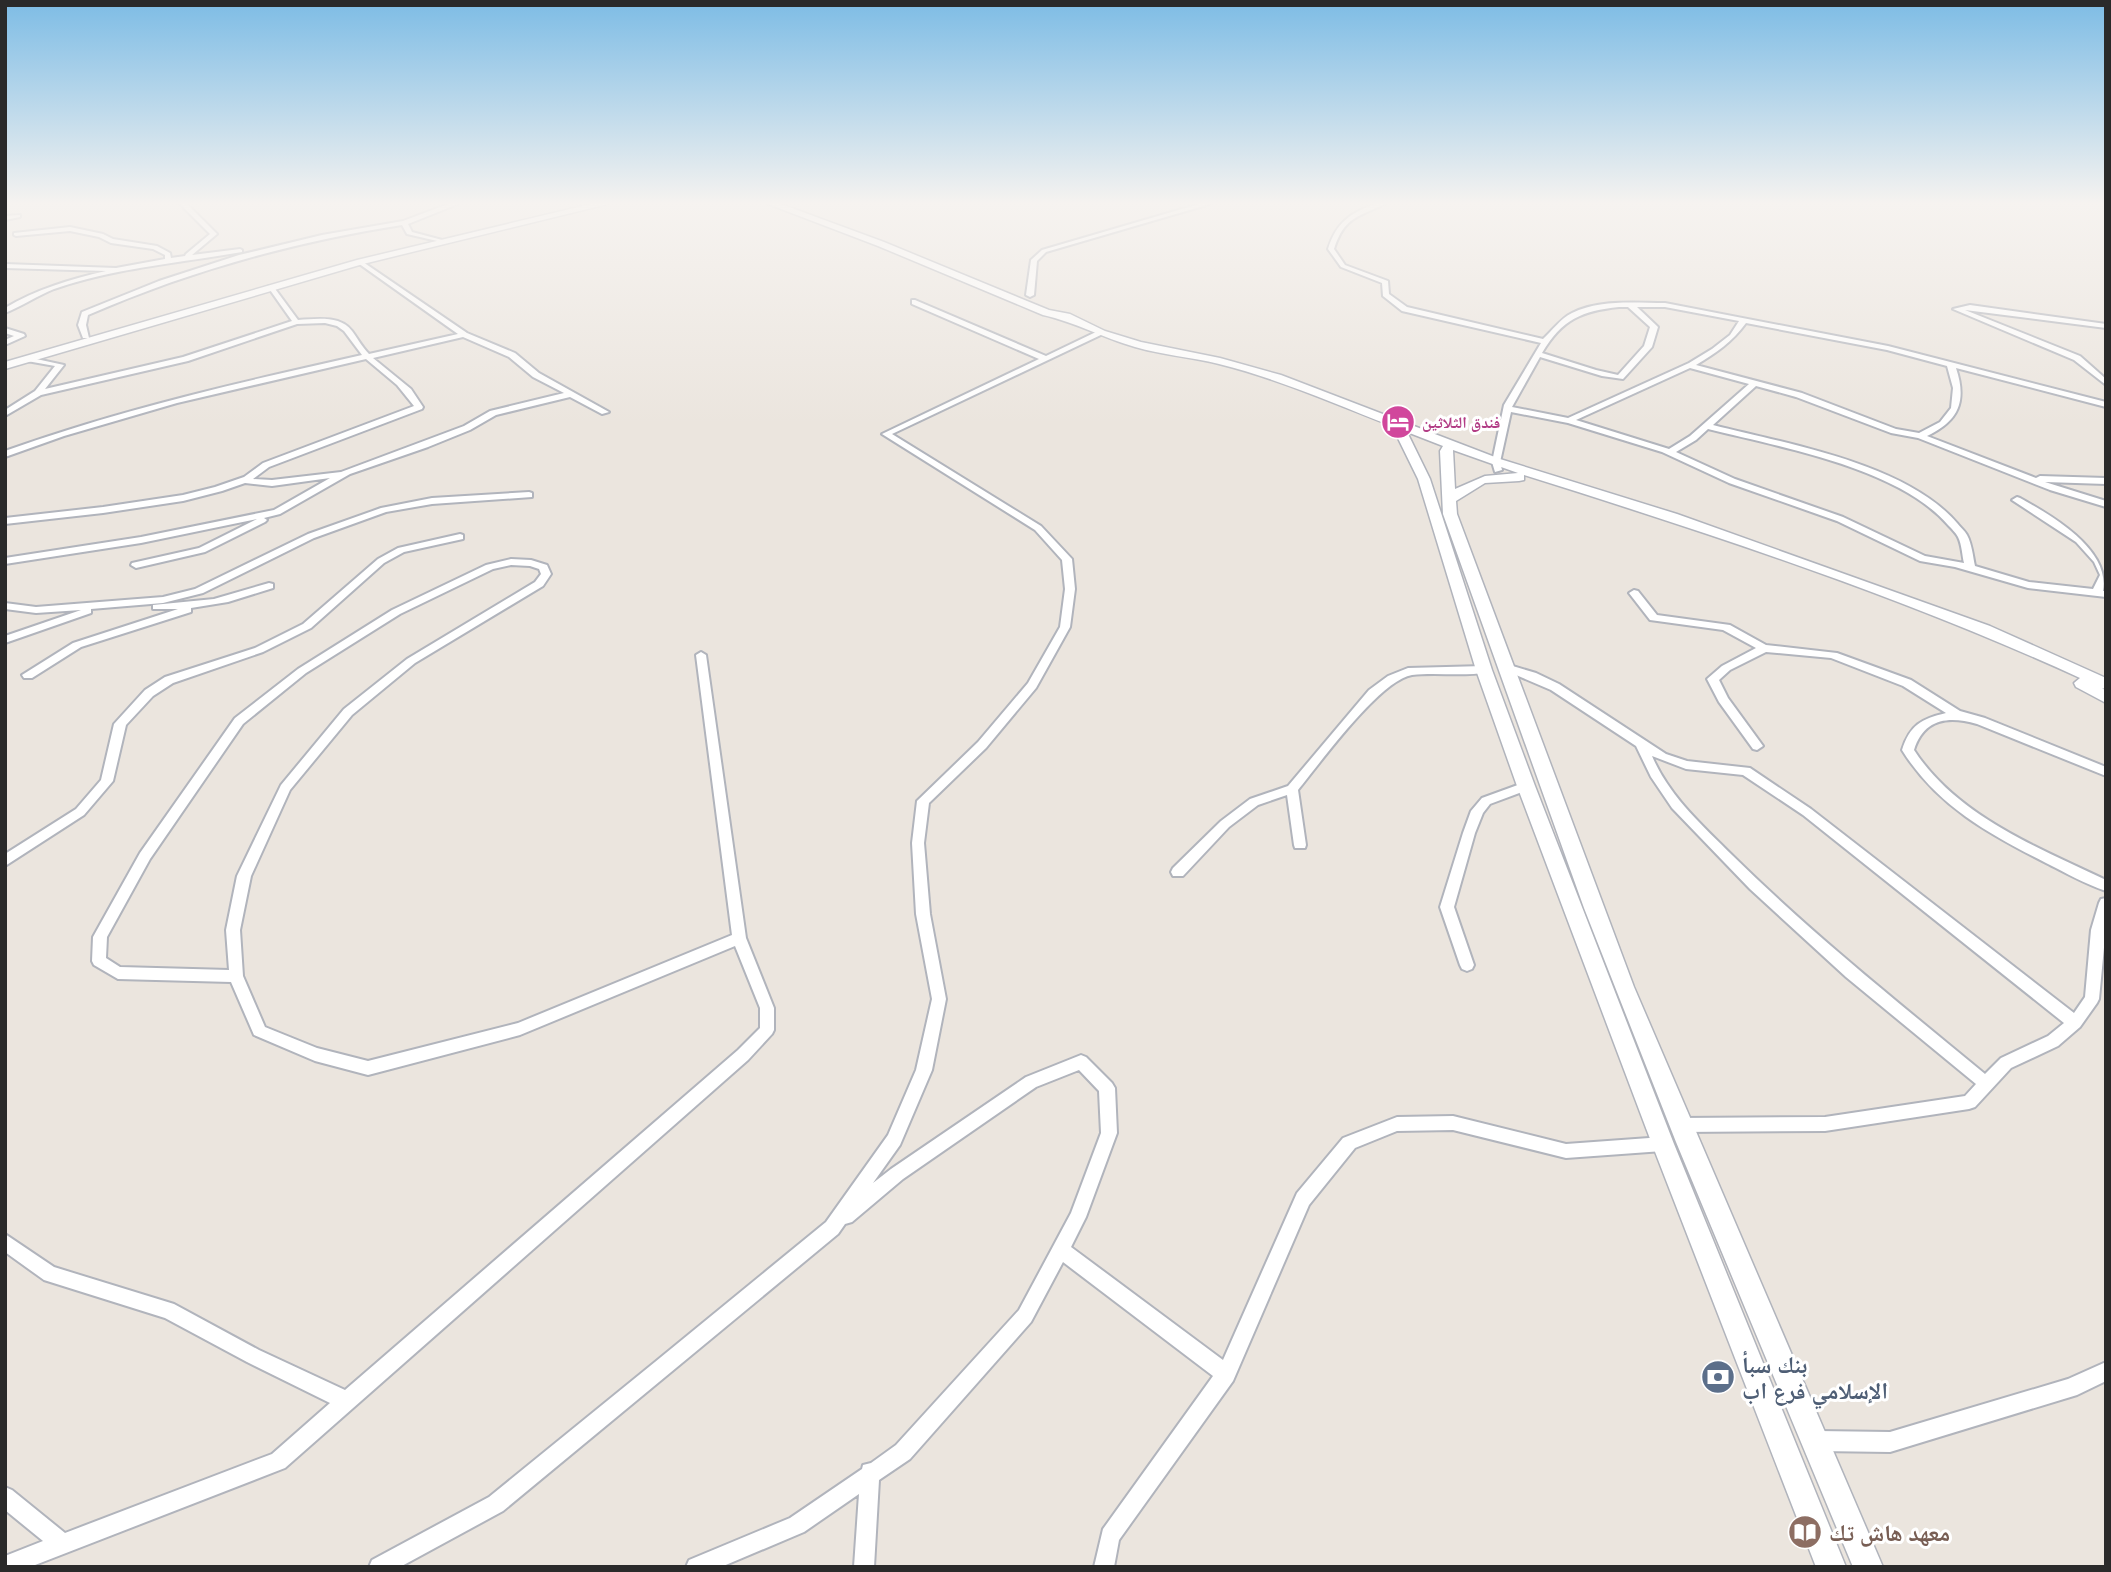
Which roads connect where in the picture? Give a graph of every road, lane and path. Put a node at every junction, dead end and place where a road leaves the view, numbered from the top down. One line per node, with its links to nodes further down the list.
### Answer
1 (96, 277): 14 (street)
2 (172, 277): 22 (street)
3 (305, 277): 22 (street)
4 (305, 277): 10 (street)
5 (382, 277): 21 (street)
6 (962, 277): 15 (street)
7 (986, 277): 11 (street)
8 (1032, 277): 11 (street)
9 (1374, 277): 23 (street)
10 (271, 287): 17 (street); 27 (street)
11 (1030, 295): 15 (street)
12 (915, 302): 28 (street)
13 (1629, 304): 16 (street); 23 (street); 25 (street)
14 (5, 311)
15 (1066, 316): 20 (street)
16 (1743, 321): 30 (street); 31 (street)
17 (296, 322): 26 (street); 35 (street)
18 (2106, 326): 34 (street)
19 (5, 330): 24 (street)
20 (1101, 333): 28 (street); 43 (street)
21 (464, 335): 26 (street); 36 (street)
22 (86, 336): 29 (street)
23 (1545, 342): 25 (street)
24 (5, 343)
25 (1538, 354): 38 (street)
26 (367, 358): 47 (street); 52 (street)
27 (30, 359): 32 (street); 35 (street)
28 (1046, 359): 96 (street)
29 (5, 360)
30 (1950, 363): 37 (street); 44 (street)
31 (1688, 365): 33 (street); 41 (street)
32 (5, 366)
33 (1755, 383): 42 (street); 44 (street)
34 (2106, 383)
35 (38, 393): 40 (street)
36 (571, 394): 39 (street); 49 (street)
37 (2106, 404)
38 (1507, 409): 41 (street); 48 (street)
39 (605, 412)
40 (5, 414)
41 (1569, 421): 46 (street)
42 (1706, 426): 46 (street); 63 (street)
43 (1398, 429): 45 (street); 74 (street)
44 (1920, 436): 51 (street)
45 (1448, 448): 48 (street); 55 (street)
46 (1670, 452): 63 (street)
47 (5, 454)
48 (1497, 466): 50 (street); 76 (street)
49 (347, 472): 52 (street); 58 (street)
50 (1519, 477): 55 (street); 77 (street)
51 (2032, 479): 53 (street); 57 (street)
52 (248, 481): 59 (street)
53 (2106, 481)
54 (529, 495): 68 (street)
55 (1448, 500): 73 (street)
56 (2017, 500): 66 (street)
57 (2106, 504)
58 (278, 512): 61 (street); 62 (street)
59 (5, 521)
60 (460, 537): 85 (street)
61 (5, 561)
62 (136, 565)
63 (1969, 567): 66 (street)
64 (269, 586): 69 (street)
65 (1634, 593): 71 (street)
66 (2101, 593)
67 (6, 606): 68 (street)
68 (100, 606): 69 (street); 70 (street)
69 (198, 607): 75 (street)
70 (5, 640)
71 (1764, 648): 78 (street); 80 (street)
72 (701, 655): 89 (street)
73 (1506, 667): 79 (street); 94 (street)
74 (1484, 670): 82 (street); 83 (street)
75 (28, 675)
76 (2106, 684)
77 (2106, 698)
78 (1956, 714): 81 (street); 87 (street)
79 (1642, 746): 92 (street); 93 (street)
80 (1758, 746)
81 (2106, 772)
82 (1526, 786): 90 (street); 95 (street)
83 (1292, 789): 84 (street); 86 (street)
84 (1300, 845)
85 (5, 860)
86 (1178, 872)
87 (2106, 886)
88 (2106, 903): 92 (street)
89 (738, 938): 91 (street); 101 (street)
90 (1467, 965)
91 (236, 976): 91 (street)
92 (2075, 1023): 93 (street)
93 (1985, 1083): 94 (street)
94 (1680, 1125): 102 (street)
95 (1663, 1144): 100 (street); 111 (street)
96 (832, 1228): 98 (street); 107 (street)
97 (5, 1242): 101 (street)
98 (1061, 1250): 100 (street); 103 (street)
99 (2106, 1371): 102 (street)
100 (1226, 1374): 110 (street)
101 (347, 1401): 105 (street)
102 (1818, 1441): 112 (street)
103 (870, 1472): 108 (street); 109 (street)
104 (5, 1497): 105 (street)
105 (63, 1544): 106 (street)
106 (5, 1566)
107 (379, 1567)
108 (696, 1567)
109 (864, 1567)
110 (1104, 1567)
111 (1832, 1567)
112 (1868, 1567)

